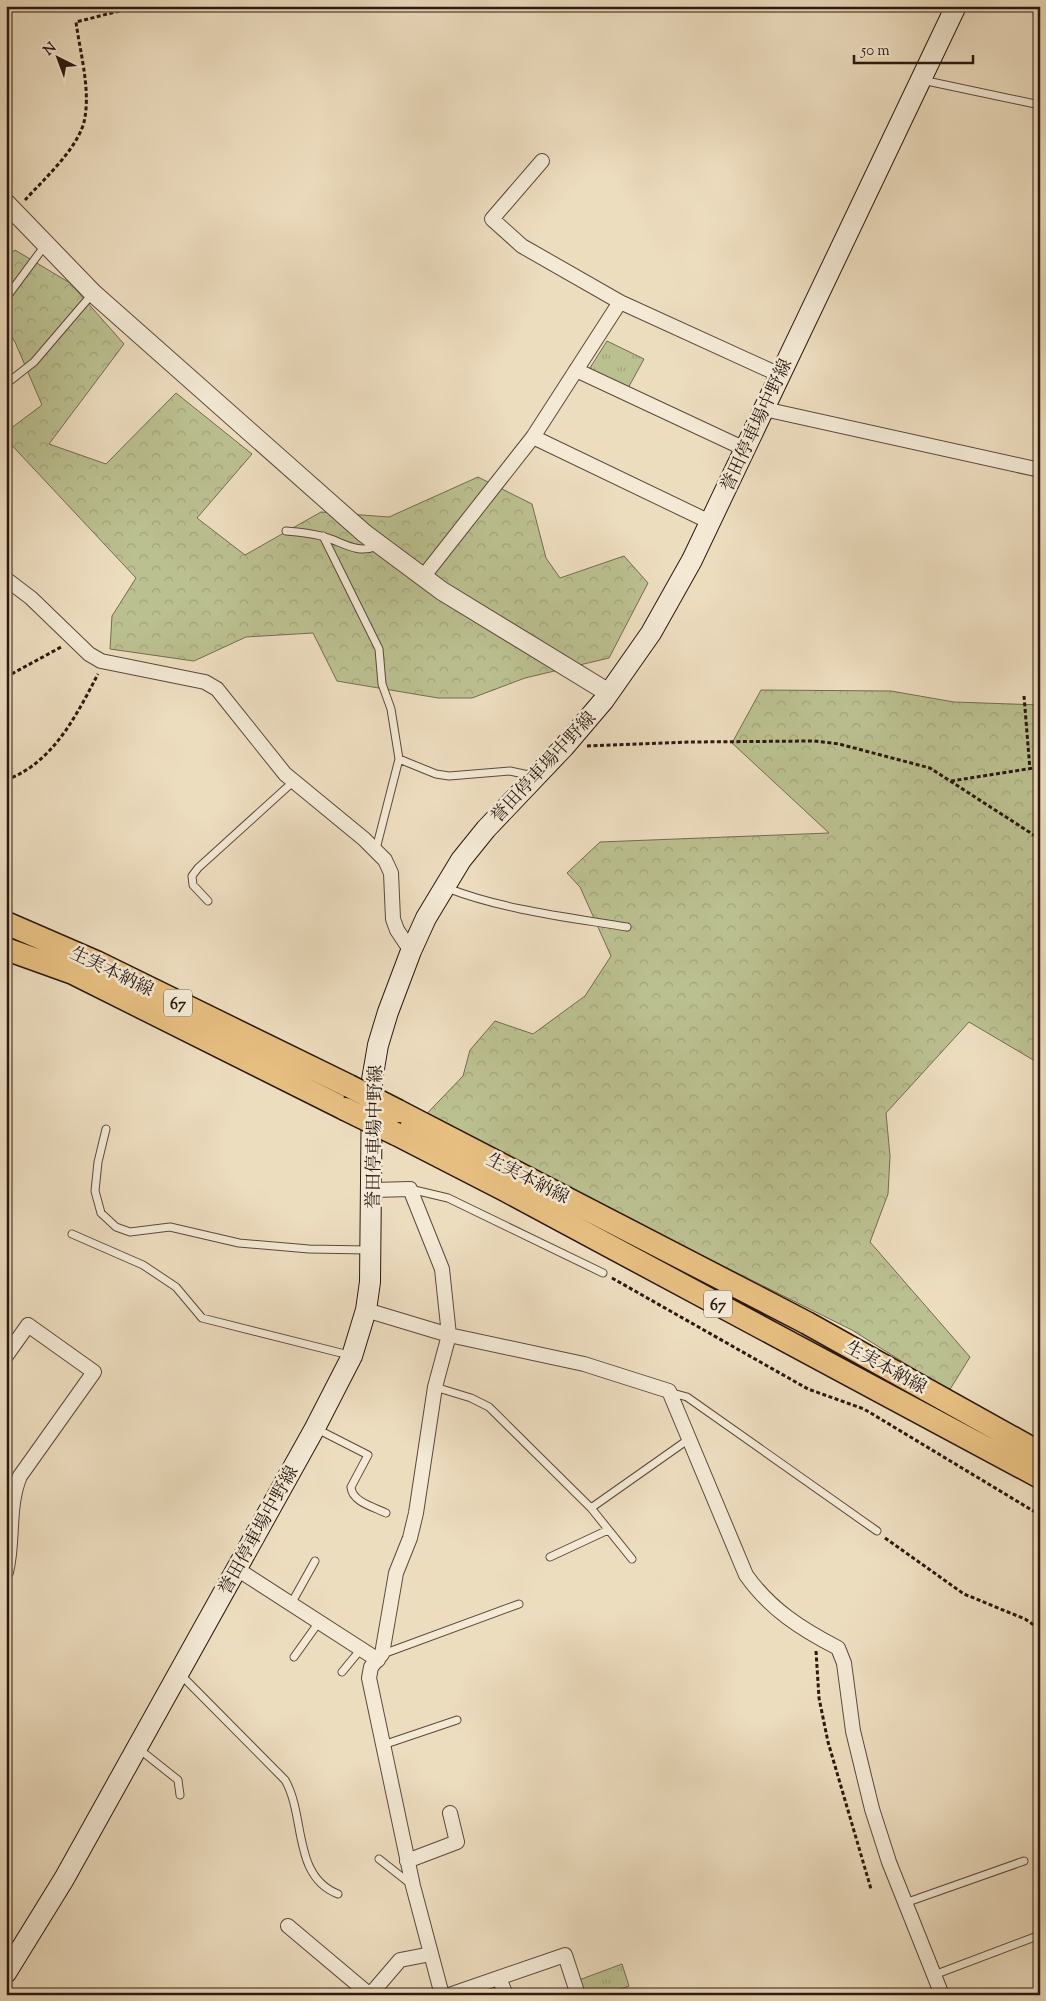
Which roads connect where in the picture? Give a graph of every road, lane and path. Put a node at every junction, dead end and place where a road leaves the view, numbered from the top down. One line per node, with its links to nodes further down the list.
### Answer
1 (139, 6): 6 (path)
2 (956, 6): 3 (main road, 誉田停車場中野線)
3 (921, 80): 4 (lane); 12 (main road, 誉田停車場中野線)
4 (1040, 105)
5 (542, 161): 10 (street)
6 (11, 208): 7 (street)
7 (46, 244): 8 (street); 9 (lane)
8 (93, 293): 13 (lane); 21 (street)
9 (6, 298)
10 (620, 302): 11 (street); 12 (street)
11 (576, 370): 15 (street); 16 (street)
12 (780, 375): 14 (main road, 誉田停車場中野線)
13 (6, 384)
14 (764, 409): 16 (main road, 誉田停車場中野線); 17 (street)
15 (533, 437): 18 (street); 22 (street)
16 (745, 448): 18 (main road, 誉田停車場中野線)
17 (1040, 470)
18 (710, 522): 27 (main road, 誉田停車場中野線)
19 (286, 531): 20 (lane)
20 (323, 536): 21 (lane); 30 (lane)
21 (380, 545): 22 (street)
22 (423, 577): 27 (street)
23 (6, 578): 24 (street)
24 (74, 639): 25 (street); 26 (path)
25 (104, 662): 34 (path); 36 (street)
26 (6, 677)
27 (609, 693): 29 (main road, 誉田停車場中野線)
28 (1024, 696): 32 (path)
29 (564, 748): 33 (main road, 誉田停車場中野線); 35 (path)
30 (399, 759): 33 (lane); 38 (lane)
31 (1040, 767): 32 (path)
32 (1030, 770): 35 (path)
33 (536, 776): 39 (main road, 誉田停車場中野線)
34 (6, 780)
35 (951, 780): 37 (path)
36 (294, 781): 38 (street); 40 (lane)
37 (1040, 839)
38 (376, 849): 44 (street)
39 (444, 887): 42 (lane); 44 (main road, 誉田停車場中野線)
40 (208, 901)
41 (6, 923): 59 (main road, 生実本納線 / 67, bridge)
42 (627, 927)
43 (6, 949): 60 (main road, 生実本納線 / 67, bridge)
44 (411, 951): 47 (main road, 誉田停車場中野線)
45 (106, 1129): 49 (lane)
46 (410, 1189): 47 (street); 50 (lane); 52 (street)
47 (373, 1190): 49 (main road, 誉田停車場中野線)
48 (72, 1234): 54 (lane)
49 (371, 1250): 51 (main road, 誉田停車場中野線)
50 (603, 1273): 63 (path)
51 (366, 1310): 52 (street); 54 (main road, 誉田停車場中野線)
52 (448, 1335): 55 (street); 56 (street)
53 (6, 1356): 70 (street)
54 (352, 1356): 57 (main road, 誉田停車場中野線)
55 (435, 1387): 61 (lane); 78 (street)
56 (669, 1391): 58 (street); 65 (lane)
57 (315, 1428): 62 (lane); 69 (main road, 誉田停車場中野線)
58 (689, 1439): 61 (lane); 75 (street)
59 (1040, 1453)
60 (1040, 1477)
61 (591, 1508): 64 (lane)
62 (386, 1513)
63 (1040, 1515)
64 (608, 1530): 66 (lane); 67 (lane)
65 (877, 1531): 74 (path)
66 (550, 1557)
67 (632, 1559)
68 (315, 1562): 71 (lane)
69 (237, 1569): 71 (street); 79 (main road, 誉田停車場中野線)
70 (6, 1572)
71 (291, 1604): 73 (street)
72 (519, 1604): 78 (lane)
73 (319, 1622): 76 (street); 77 (lane)
74 (1040, 1629)
75 (815, 1636): 90 (path); 92 (street)
76 (361, 1649): 78 (street); 80 (lane)
77 (294, 1656)
78 (380, 1657): 82 (street)
79 (179, 1672): 83 (main road, 誉田停車場中野線); 91 (lane)
80 (342, 1672)
81 (457, 1720): 82 (lane)
82 (383, 1745): 87 (street)
83 (137, 1748): 84 (lane); 96 (main road, 誉田停車場中野線)
84 (180, 1795)
85 (450, 1813): 87 (street)
86 (379, 1859): 89 (lane)
87 (407, 1861): 89 (street)
88 (1024, 1861): 92 (lane)
89 (413, 1886): 95 (street)
90 (871, 1889)
91 (338, 1894)
92 (905, 1903): 97 (street)
93 (288, 1926): 99 (street)
94 (1040, 1935): 97 (lane)
95 (431, 1954): 99 (street); 100 (street)
96 (6, 1973)
97 (934, 1975): 104 (street)
98 (499, 1978): 101 (street); 102 (street); 103 (street)
99 (370, 1995)
100 (442, 1995)
101 (449, 1995)
102 (506, 1995)
103 (578, 1995)
104 (942, 1995)

